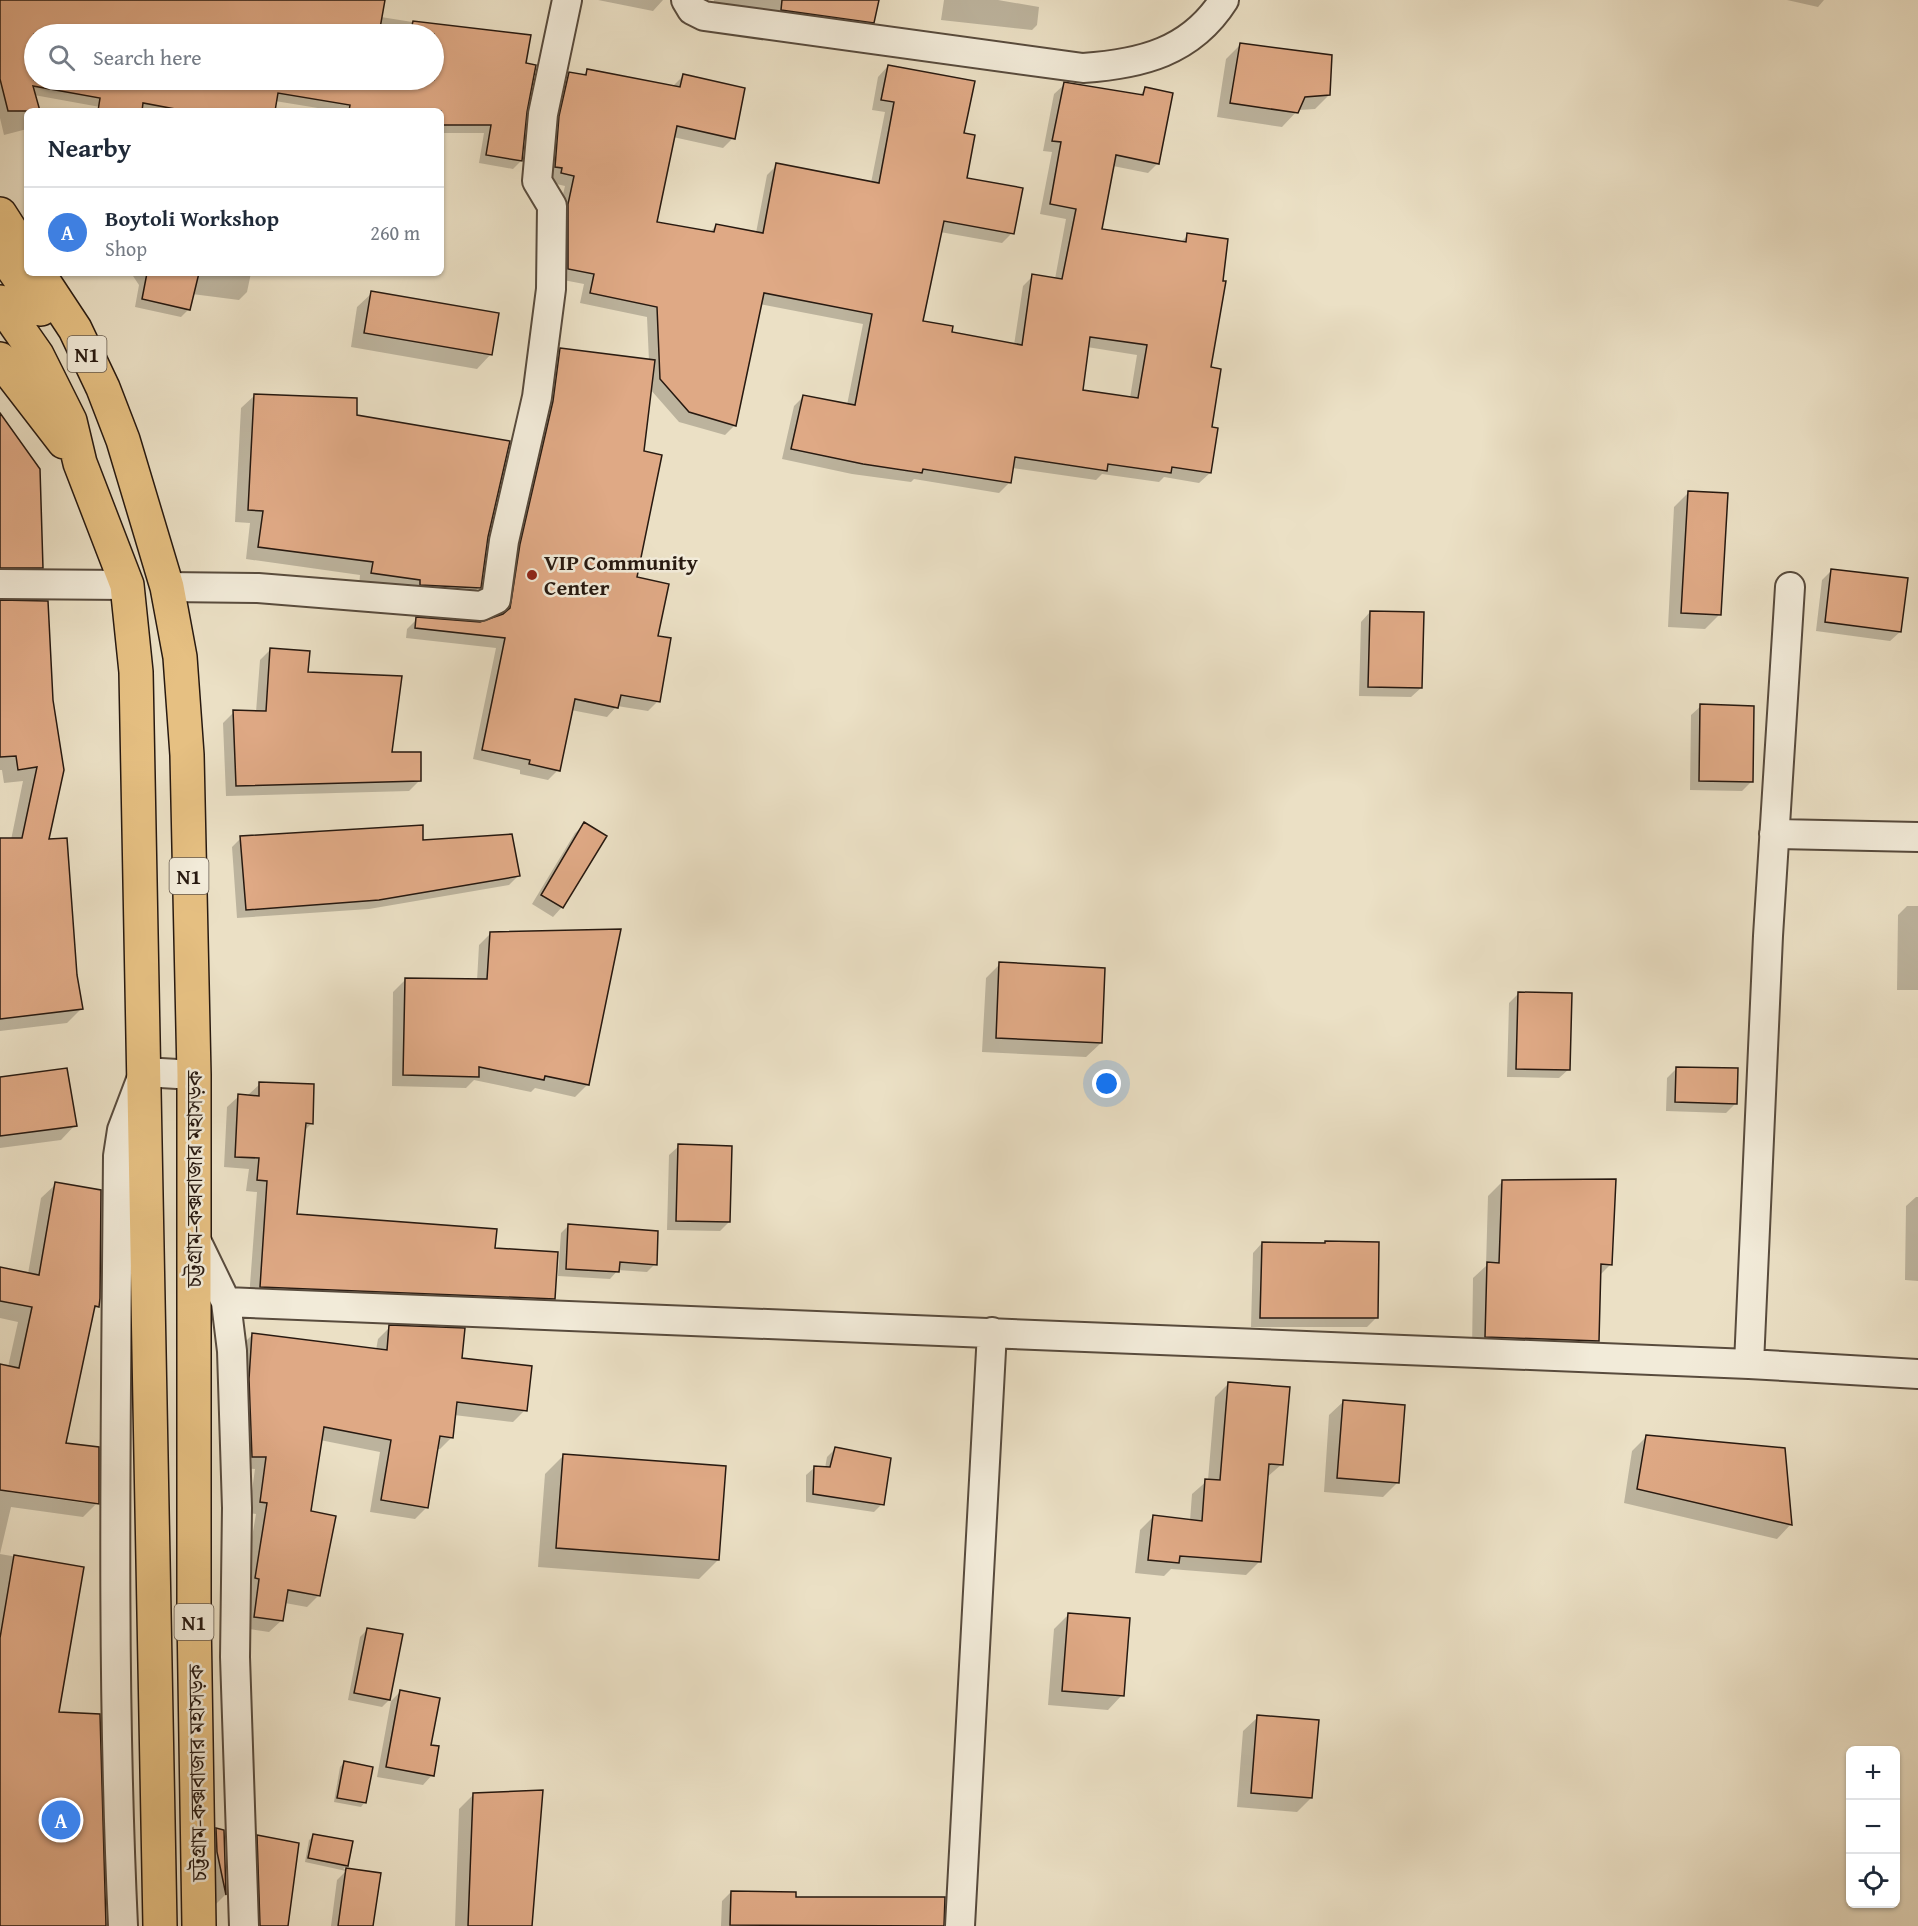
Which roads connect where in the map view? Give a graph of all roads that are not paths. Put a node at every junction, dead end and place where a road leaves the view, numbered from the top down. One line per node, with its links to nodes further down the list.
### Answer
1 (567, 0): 15 (street)
2 (686, 0): 3 (street)
3 (1224, 0)
4 (0, 214): 6 (highway)
5 (0, 250): 9 (highway, N1)
6 (24, 251)
7 (40, 276): 11 (highway, N1)
8 (0, 302): 9 (highway, N1)
9 (49, 346): 11 (highway); 12 (highway)
10 (0, 358): 12 (highway, N1)
11 (123, 440): 15 (highway, চট্টগ্রাম-কক্সবাজার মহাসড়ক / N1)
12 (80, 463): 14 (highway, চট্টগ্রাম-কক্সবাজার মহাসড়ক / N1)
13 (0, 584): 14 (street)
14 (127, 585): 19 (highway, চট্টগ্রাম-কক্সবাজার মহাসড়ক / N1)
15 (167, 586): 20 (highway, চট্টগ্রাম-কক্সবাজার মহাসড়ক / N1)
16 (1790, 586): 17 (street)
17 (1774, 834): 18 (street); 24 (street)
18 (1918, 837)
19 (144, 1072): 20 (street); 26 (street); 27 (highway, চট্টগ্রাম-কক্সবাজার মহাসড়ক / N1)
20 (194, 1075): 21 (highway, চট্টগ্রাম-কক্সবাজার মহাসড়ক / N1)
21 (195, 1238): 22 (street); 28 (highway, চট্টগ্রাম-কক্সবাজার মহাসড়ক / N1)
22 (226, 1302): 23 (street); 29 (street)
23 (992, 1332): 24 (street); 30 (street)
24 (1749, 1364): 25 (street)
25 (1918, 1374)
26 (123, 1926)
27 (160, 1926)
28 (200, 1926)
29 (244, 1926)
30 (960, 1926)

